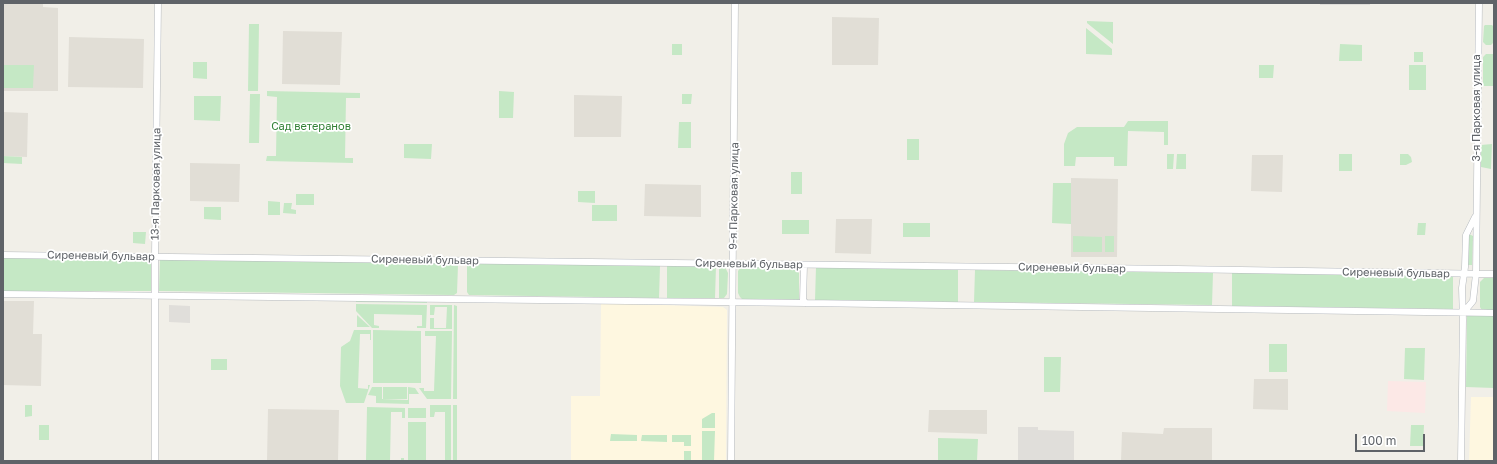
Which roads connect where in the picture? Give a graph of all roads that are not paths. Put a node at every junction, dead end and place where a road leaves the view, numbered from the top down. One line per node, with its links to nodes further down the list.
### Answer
1 (158, 3): 6 (main road, 13-я Парковая улица)
2 (735, 3): 7 (main road, 9-я Парковая улица)
3 (1479, 3): 4 (main road, 3-я Парковая улица)
4 (1476, 214): 9 (main road, 3-я Парковая улица); 10 (main road, 3-я Парковая улица)
5 (3, 254): 6 (main road, Сиреневый бульвар)
6 (155, 256): 7 (main road, Сиреневый бульвар); 13 (main road, 13-я Парковая улица)
7 (733, 263): 8 (main road, Сиреневый бульвар); 14 (main road, 9-я Парковая улица)
8 (804, 264): 9 (main road, Сиреневый бульвар); 15 (main road)
9 (1464, 274): 10 (main road, Сиреневый бульвар); 16 (main road, 3-я Парковая улица)
10 (1476, 274): 11 (main road, Сиреневый бульвар); 16 (main road, 3-я Парковая улица)
11 (1494, 274)
12 (3, 294): 13 (main road)
13 (155, 295): 14 (main road); 18 (main road, 13-я Парковая улица)
14 (732, 302): 15 (main road); 19 (main road, 9-я Парковая улица)
15 (806, 303): 16 (main road)
16 (1463, 313): 17 (main road); 20 (main road, 3-я Парковая улица)
17 (1494, 313)
18 (155, 461)
19 (731, 461)
20 (1461, 461)

